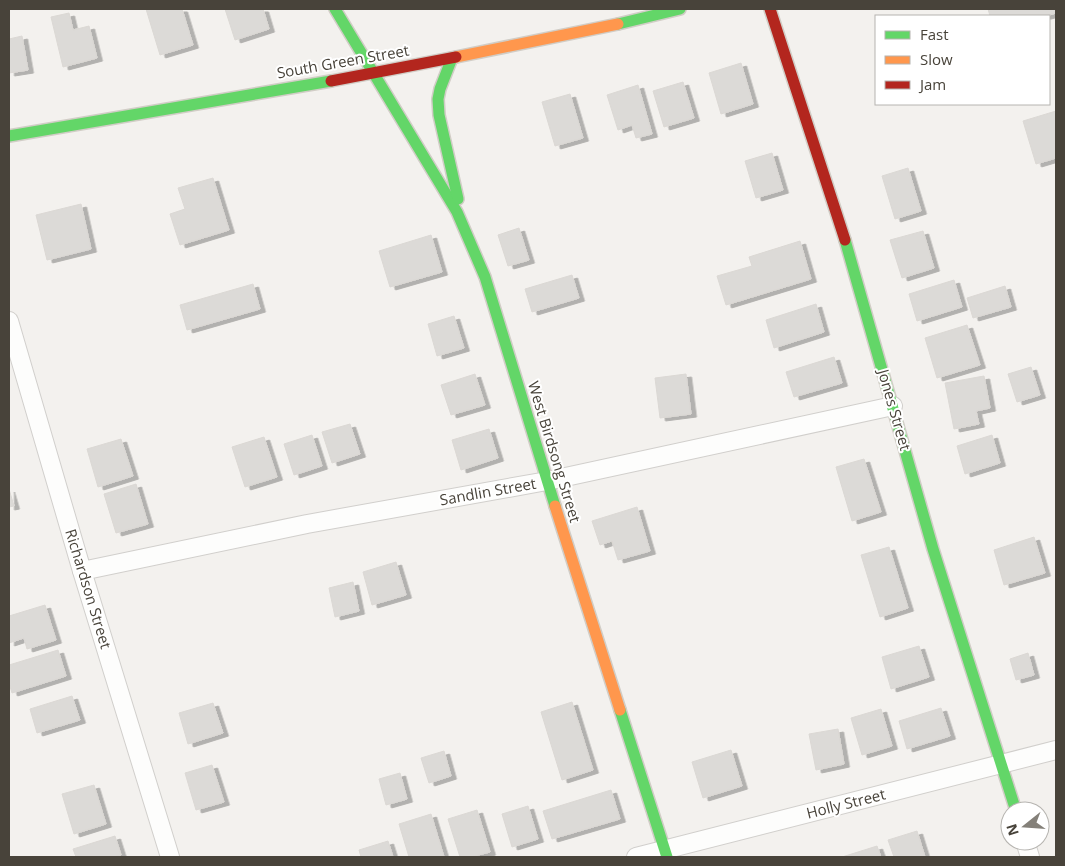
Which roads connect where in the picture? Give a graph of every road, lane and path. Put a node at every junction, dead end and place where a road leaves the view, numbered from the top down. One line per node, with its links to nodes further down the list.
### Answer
1 (335, 9): 5 (street, West Birdsong Street)
2 (680, 9): 4 (street, South Green Street)
3 (770, 9): 9 (street, Jones Street)
4 (452, 58): 5 (street, South Green Street); 7 (street)
5 (374, 73): 6 (street, South Green Street); 7 (street, West Birdsong Street)
6 (9, 136)
7 (464, 225): 10 (street, West Birdsong Street)
8 (9, 321): 11 (street, Richardson Street)
9 (893, 406): 10 (street, Sandlin Street); 13 (street, Jones Street)
10 (547, 481): 11 (street, Sandlin Street); 15 (street, West Birdsong Street)
11 (82, 571): 16 (street, Richardson Street)
12 (1056, 750): 13 (street, Holly Street)
13 (1001, 764): 14 (street, Jones Street); 15 (street, Holly Street)
14 (1013, 801)
15 (666, 854): 17 (street, Holly Street)
16 (170, 857)
17 (636, 857)

